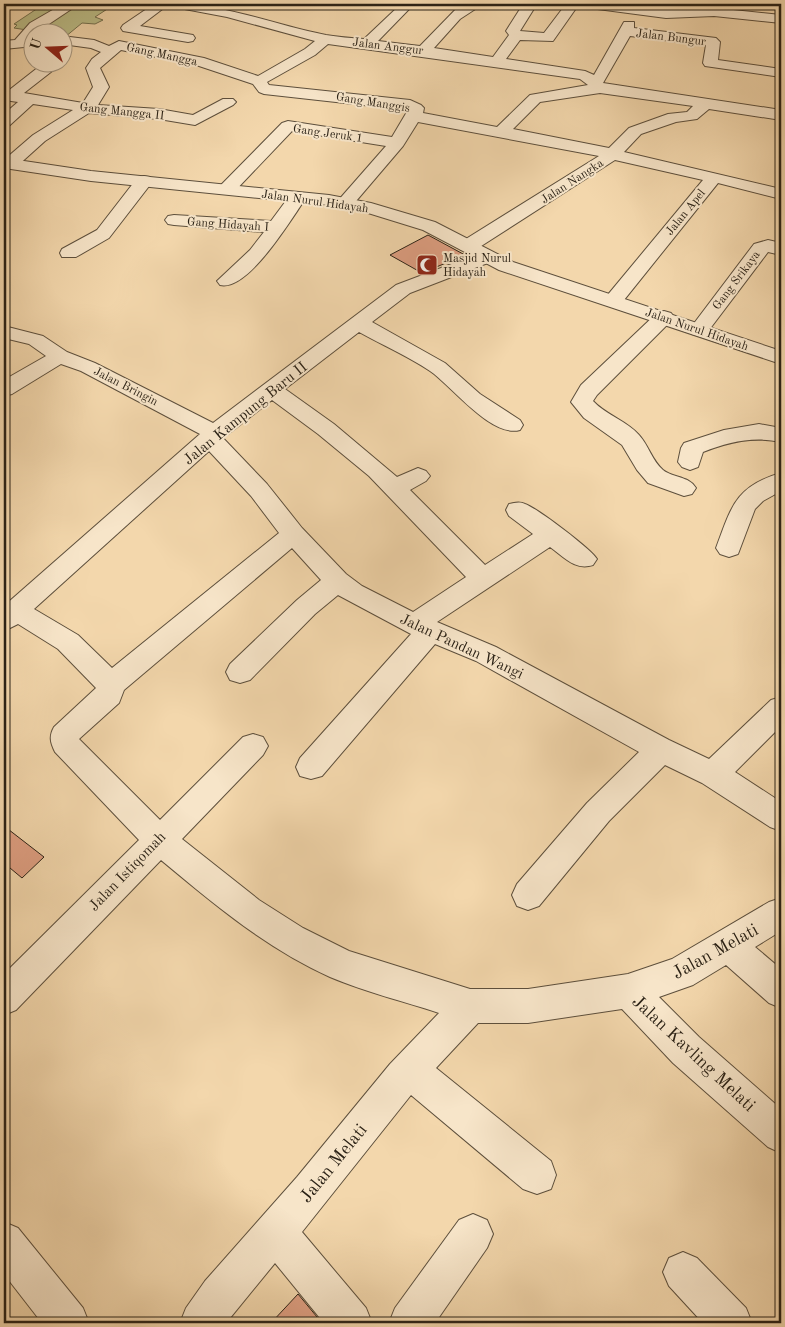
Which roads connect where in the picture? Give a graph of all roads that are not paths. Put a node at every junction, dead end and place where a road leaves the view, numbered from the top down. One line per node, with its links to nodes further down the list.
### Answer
1 (72, 4): 9 (street)
2 (162, 4): 12 (street)
3 (179, 4): 13 (street, Jalan Anggur)
4 (408, 4): 16 (street)
5 (477, 4): 19 (street)
6 (515, 4): 11 (street)
7 (573, 4): 11 (street)
8 (590, 4): 10 (street)
9 (43, 22)
10 (777, 22)
11 (516, 35): 20 (street)
12 (188, 38)
13 (325, 39): 16 (street, Jalan Anggur); 23 (street)
14 (72, 41): 18 (street)
15 (22, 42): 17 (street)
16 (368, 43): 19 (street, Jalan Anggur)
17 (4, 45)
18 (110, 51): 23 (street, Gang Mangga); 29 (street, Gang Mangga)
19 (424, 51): 20 (street, Jalan Anggur)
20 (497, 62): 24 (street, Jalan Anggur)
21 (41, 72): 25 (street, Gang Mangga II)
22 (781, 73): 24 (street, Jalan Bungur)
23 (259, 81): 31 (street, Gang Manggis)
24 (597, 86): 28 (street, Jalan Anggur); 33 (street)
25 (8, 95): 26 (street, Gang Mangga II)
26 (30, 98): 29 (street, Gang Mangga II); 32 (street)
27 (228, 102): 29 (street, Gang Mangga II)
28 (706, 102): 30 (street, Jalan Anggur); 35 (street)
29 (86, 108): 36 (street, Gang Mangga)
30 (781, 114)
31 (414, 116): 33 (street, Gang Manggis); 34 (street, Gang Manggis)
32 (4, 122)
33 (502, 131): 35 (street, Gang Manggis)
34 (397, 143): 39 (street, Gang Jeruk 1); 42 (street, Gang Manggis)
35 (613, 154): 37 (street, Jalan Nangka); 46 (street, Jalan Nangka)
36 (9, 168): 38 (street, Jalan Nurul Hidayah)
37 (714, 177): 40 (street, Jalan Apel); 49 (street, Jalan Apel)
38 (144, 182): 39 (street, Jalan Nurul Hidayah); 47 (street)
39 (226, 190): 41 (street, Jalan Nurul Hidayah)
40 (781, 194)
41 (297, 198): 42 (street, Jalan Nurul Hidayah); 44 (street, Gang Hidayah I)
42 (345, 203): 46 (street, Jalan Nurul Hidayah)
43 (174, 220): 44 (street, Gang Hidayah I)
44 (274, 228): 48 (street)
45 (781, 249): 52 (street, Gang Srikaya)
46 (476, 252): 49 (street, Jalan Nurul Hidayah); 51 (street, Jalan Kampung Baru II)
47 (69, 253)
48 (227, 280)
49 (612, 300): 50 (street, Jalan Nurul Hidayah)
50 (664, 317): 52 (street, Jalan Nurul Hidayah); 64 (street)
51 (358, 323): 57 (street, Jalan Kampung Baru II); 58 (street)
52 (699, 330): 55 (street, Jalan Nurul Hidayah)
53 (4, 332): 54 (street, Jalan Bringin)
54 (60, 356): 56 (street); 60 (street, Jalan Bringin)
55 (781, 358)
56 (4, 389)
57 (272, 390): 60 (street, Jalan Kampung Baru II); 65 (street)
58 (512, 425)
59 (781, 435): 61 (street)
60 (213, 436): 67 (street, Jalan Pandan Wangi); 73 (street, Jalan Kampung Baru II)
61 (690, 462)
62 (418, 476): 65 (street)
63 (781, 481): 69 (street)
64 (684, 488)
65 (394, 489): 71 (street)
66 (518, 510): 68 (street)
67 (293, 534): 72 (street, Jalan Pandan Wangi); 76 (street)
68 (551, 534): 70 (street); 71 (street)
69 (729, 548)
70 (584, 559)
71 (482, 578): 74 (street)
72 (337, 581): 74 (street, Jalan Pandan Wangi); 75 (street)
73 (8, 616): 76 (street)
74 (422, 628): 79 (street, Jalan Pandan Wangi); 80 (street)
75 (240, 672)
76 (111, 685): 83 (street, Jalan Melati)
77 (781, 708): 81 (street)
78 (253, 746): 83 (street, Jalan Istiqomah)
79 (662, 750): 81 (street, Jalan Pandan Wangi); 84 (street)
80 (311, 767)
81 (713, 774): 82 (street, Jalan Pandan Wangi)
82 (781, 818)
83 (159, 839): 89 (street, Jalan Istiqomah); 90 (street, Jalan Melati)
84 (528, 895)
85 (781, 913): 86 (street, Jalan Melati)
86 (728, 945): 87 (street, Jalan Melati); 88 (street)
87 (628, 991): 90 (street, Jalan Melati); 92 (street, Jalan Kavling Melati)
88 (781, 991)
89 (4, 998)
90 (470, 1006): 91 (street, Jalan Melati)
91 (409, 1070): 93 (street); 94 (street, Jalan Melati)
92 (781, 1134)
93 (537, 1175)
94 (276, 1232): 99 (street, Jalan Melati); 100 (street)
95 (473, 1234): 101 (street)
96 (4, 1242): 98 (street)
97 (683, 1272): 102 (street)
98 (68, 1323)
99 (201, 1323)
100 (351, 1323)
101 (410, 1323)
102 (731, 1323)

